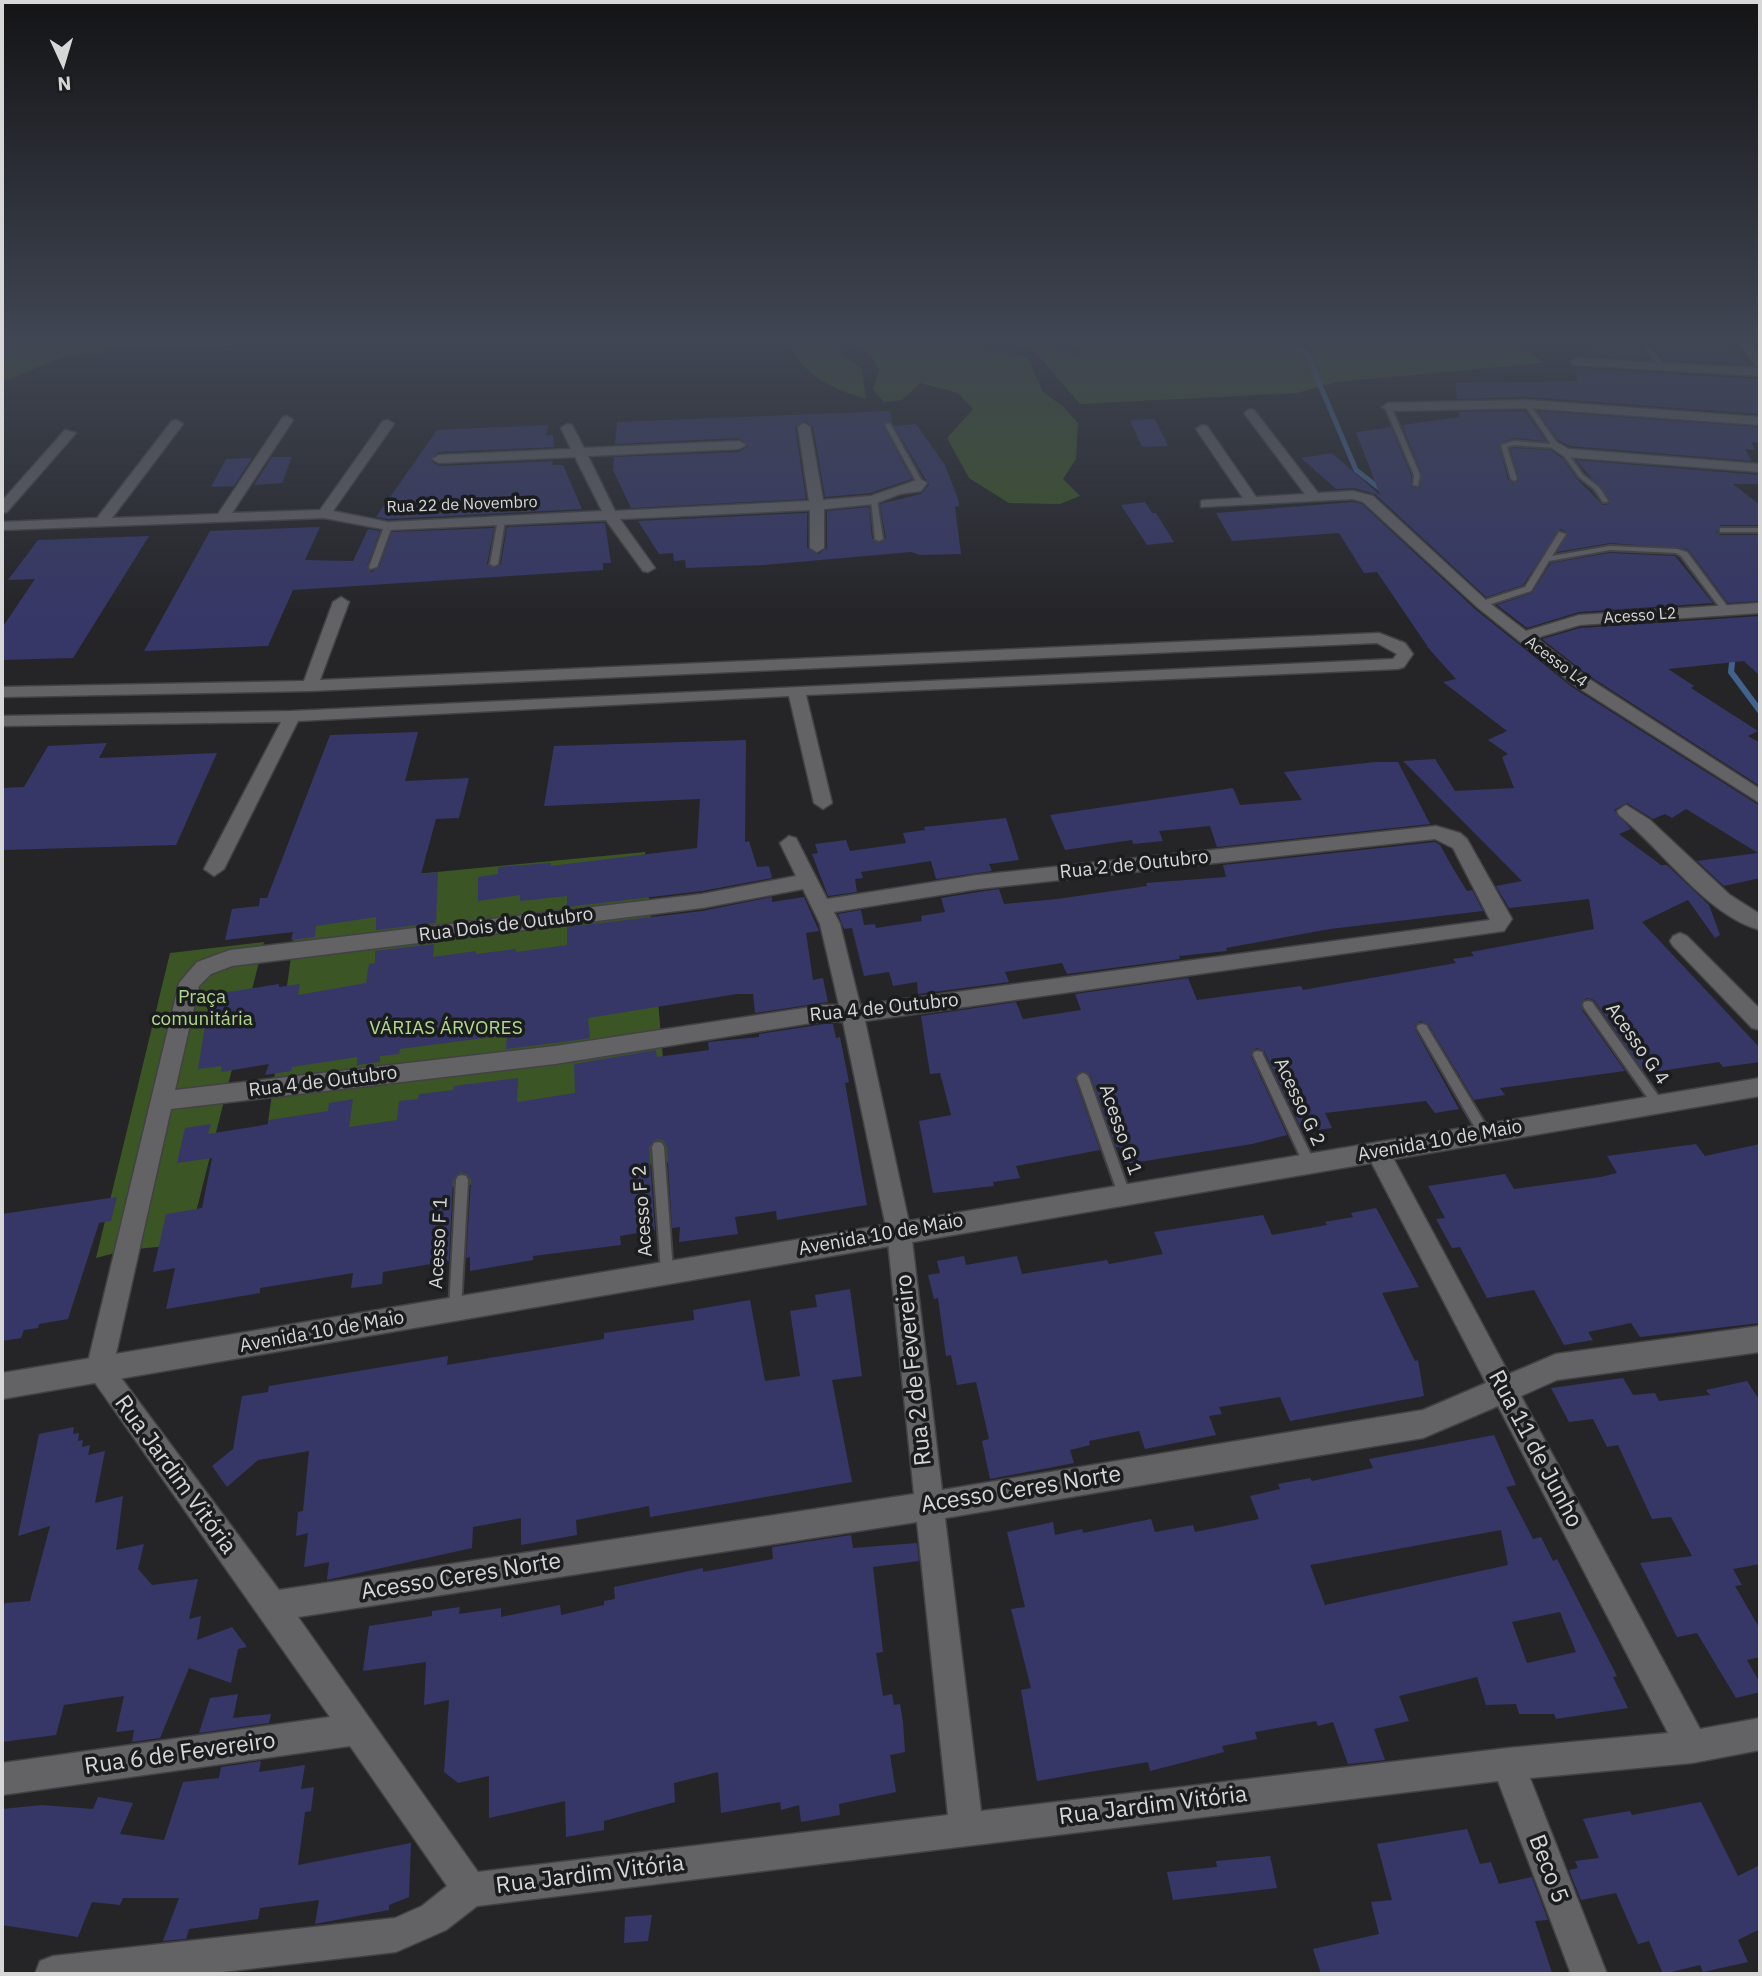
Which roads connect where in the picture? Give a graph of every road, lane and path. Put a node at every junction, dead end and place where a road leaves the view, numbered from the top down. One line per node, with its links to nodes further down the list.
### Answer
1 (67, 436): 26 (street)
2 (168, 436): 31 (street)
3 (276, 436): 29 (street)
4 (379, 436): 27 (street)
5 (571, 436): 14 (street)
6 (806, 436): 25 (street)
7 (894, 436): 18 (lane)
8 (1207, 436): 22 (street)
9 (1268, 436): 20 (street)
10 (1400, 436): 19 (lane)
11 (1551, 436): 13 (lane)
12 (739, 446): 14 (street)
13 (1561, 449): 16 (street); 17 (lane); 23 (lane)
14 (580, 453): 15 (street); 28 (street)
15 (439, 459)
16 (1760, 468)
17 (1514, 478)
18 (920, 484): 21 (street, Rua 22 de Novembro)
19 (1416, 485)
20 (1314, 497): 22 (street); 44 (street, Acesso L4)
21 (874, 500): 25 (street, Rua 22 de Novembro); 37 (lane)
22 (1252, 501): 24 (street)
23 (1605, 501)
24 (1206, 503)
25 (817, 505): 28 (street, Rua 22 de Novembro); 38 (street)
26 (2, 509)
27 (324, 514): 29 (street, Rua 22 de Novembro); 33 (street, Rua 22 de Novembro)
28 (611, 516): 30 (street, Rua 22 de Novembro); 42 (street)
29 (222, 518): 31 (street, Rua 22 de Novembro)
30 (501, 521): 33 (street, Rua 22 de Novembro); 40 (lane)
31 (101, 522): 32 (street, Rua 22 de Novembro)
32 (2, 526)
33 (388, 526): 41 (lane)
34 (1723, 530): 35 (lane)
35 (1760, 530)
36 (1562, 534): 39 (lane)
37 (879, 539)
38 (817, 548)
39 (1547, 559): 44 (lane); 46 (lane)
40 (494, 564)
41 (373, 567)
42 (648, 568)
43 (341, 602): 49 (street)
44 (1482, 604): 47 (street, Acesso L4)
45 (1760, 608): 46 (street, Acesso L2)
46 (1726, 610): 47 (street, Acesso L2)
47 (1523, 637): 54 (street, Acesso L4)
48 (786, 662): 49 (street); 50 (street); 50 (street); 50 (street)
49 (309, 686): 51 (street); 52 (street); 52 (street)
50 (787, 690): 52 (street); 55 (street)
51 (2, 692)
52 (293, 715): 53 (street); 59 (street)
53 (2, 721)
54 (1760, 797)
55 (823, 803)
56 (1626, 811): 62 (street)
57 (1447, 835): 61 (street, Rua 2 de Outubro); 65 (street, Rua 4 de Outubro)
58 (789, 844): 60 (street, Rua 2 de Fevereiro)
59 (214, 869)
60 (808, 881): 61 (street, Rua 2 de Fevereiro); 71 (street, Rua Dois de Outubro)
61 (822, 907): 65 (street, Rua 2 de Fevereiro)
62 (1760, 923)
63 (1680, 941): 66 (street)
64 (1588, 1005): 72 (lane, Acesso G 4)
65 (853, 1014): 71 (street, Rua 4 de Outubro); 79 (street, Rua 2 de Fevereiro)
66 (1760, 1022)
67 (1422, 1028): 73 (lane)
68 (1258, 1055): 76 (lane, Acesso G 2)
69 (1083, 1078): 78 (lane, Acesso G 1)
70 (1760, 1087): 72 (street, Avenida 10 de Maio)
71 (162, 1101): 83 (street)
72 (1658, 1104): 73 (street, Avenida 10 de Maio)
73 (1485, 1134): 75 (street, Avenida 10 de Maio)
74 (658, 1147): 80 (lane, Acesso F 2)
75 (1378, 1152): 76 (street, Avenida 10 de Maio); 85 (street, Rua 11 de Junho)
76 (1309, 1163): 78 (street, Avenida 10 de Maio)
77 (462, 1180): 81 (lane, Acesso F 1)
78 (1124, 1194): 79 (street, Avenida 10 de Maio)
79 (899, 1231): 80 (street, Avenida 10 de Maio); 86 (street, Rua 2 de Fevereiro)
80 (667, 1272): 81 (street, Avenida 10 de Maio)
81 (455, 1309): 83 (street, Avenida 10 de Maio)
82 (1760, 1339): 85 (street, Acesso Ceres Norte)
83 (99, 1370): 84 (street, Avenida 10 de Maio); 87 (street, Rua Jardim Vitória)
84 (2, 1386)
85 (1504, 1389): 86 (street, Acesso Ceres Norte); 90 (street, Rua 11 de Junho)
86 (929, 1506): 87 (street, Acesso Ceres Norte); 93 (street, Rua 2 de Fevereiro)
87 (272, 1606): 88 (street, Rua Jardim Vitória)
88 (358, 1729): 92 (street, Rua 6 de Fevereiro); 94 (street, Rua Jardim Vitória)
89 (1760, 1734): 90 (street, Rua Jardim Vitória)
90 (1692, 1747): 91 (street, Rua Jardim Vitória)
91 (1508, 1764): 93 (street, Rua Jardim Vitória); 96 (street, Beco 5)
92 (2, 1779)
93 (966, 1829): 94 (street, Rua Jardim Vitória)
94 (470, 1890): 95 (street)
95 (53, 1974)
96 (1589, 1974)

